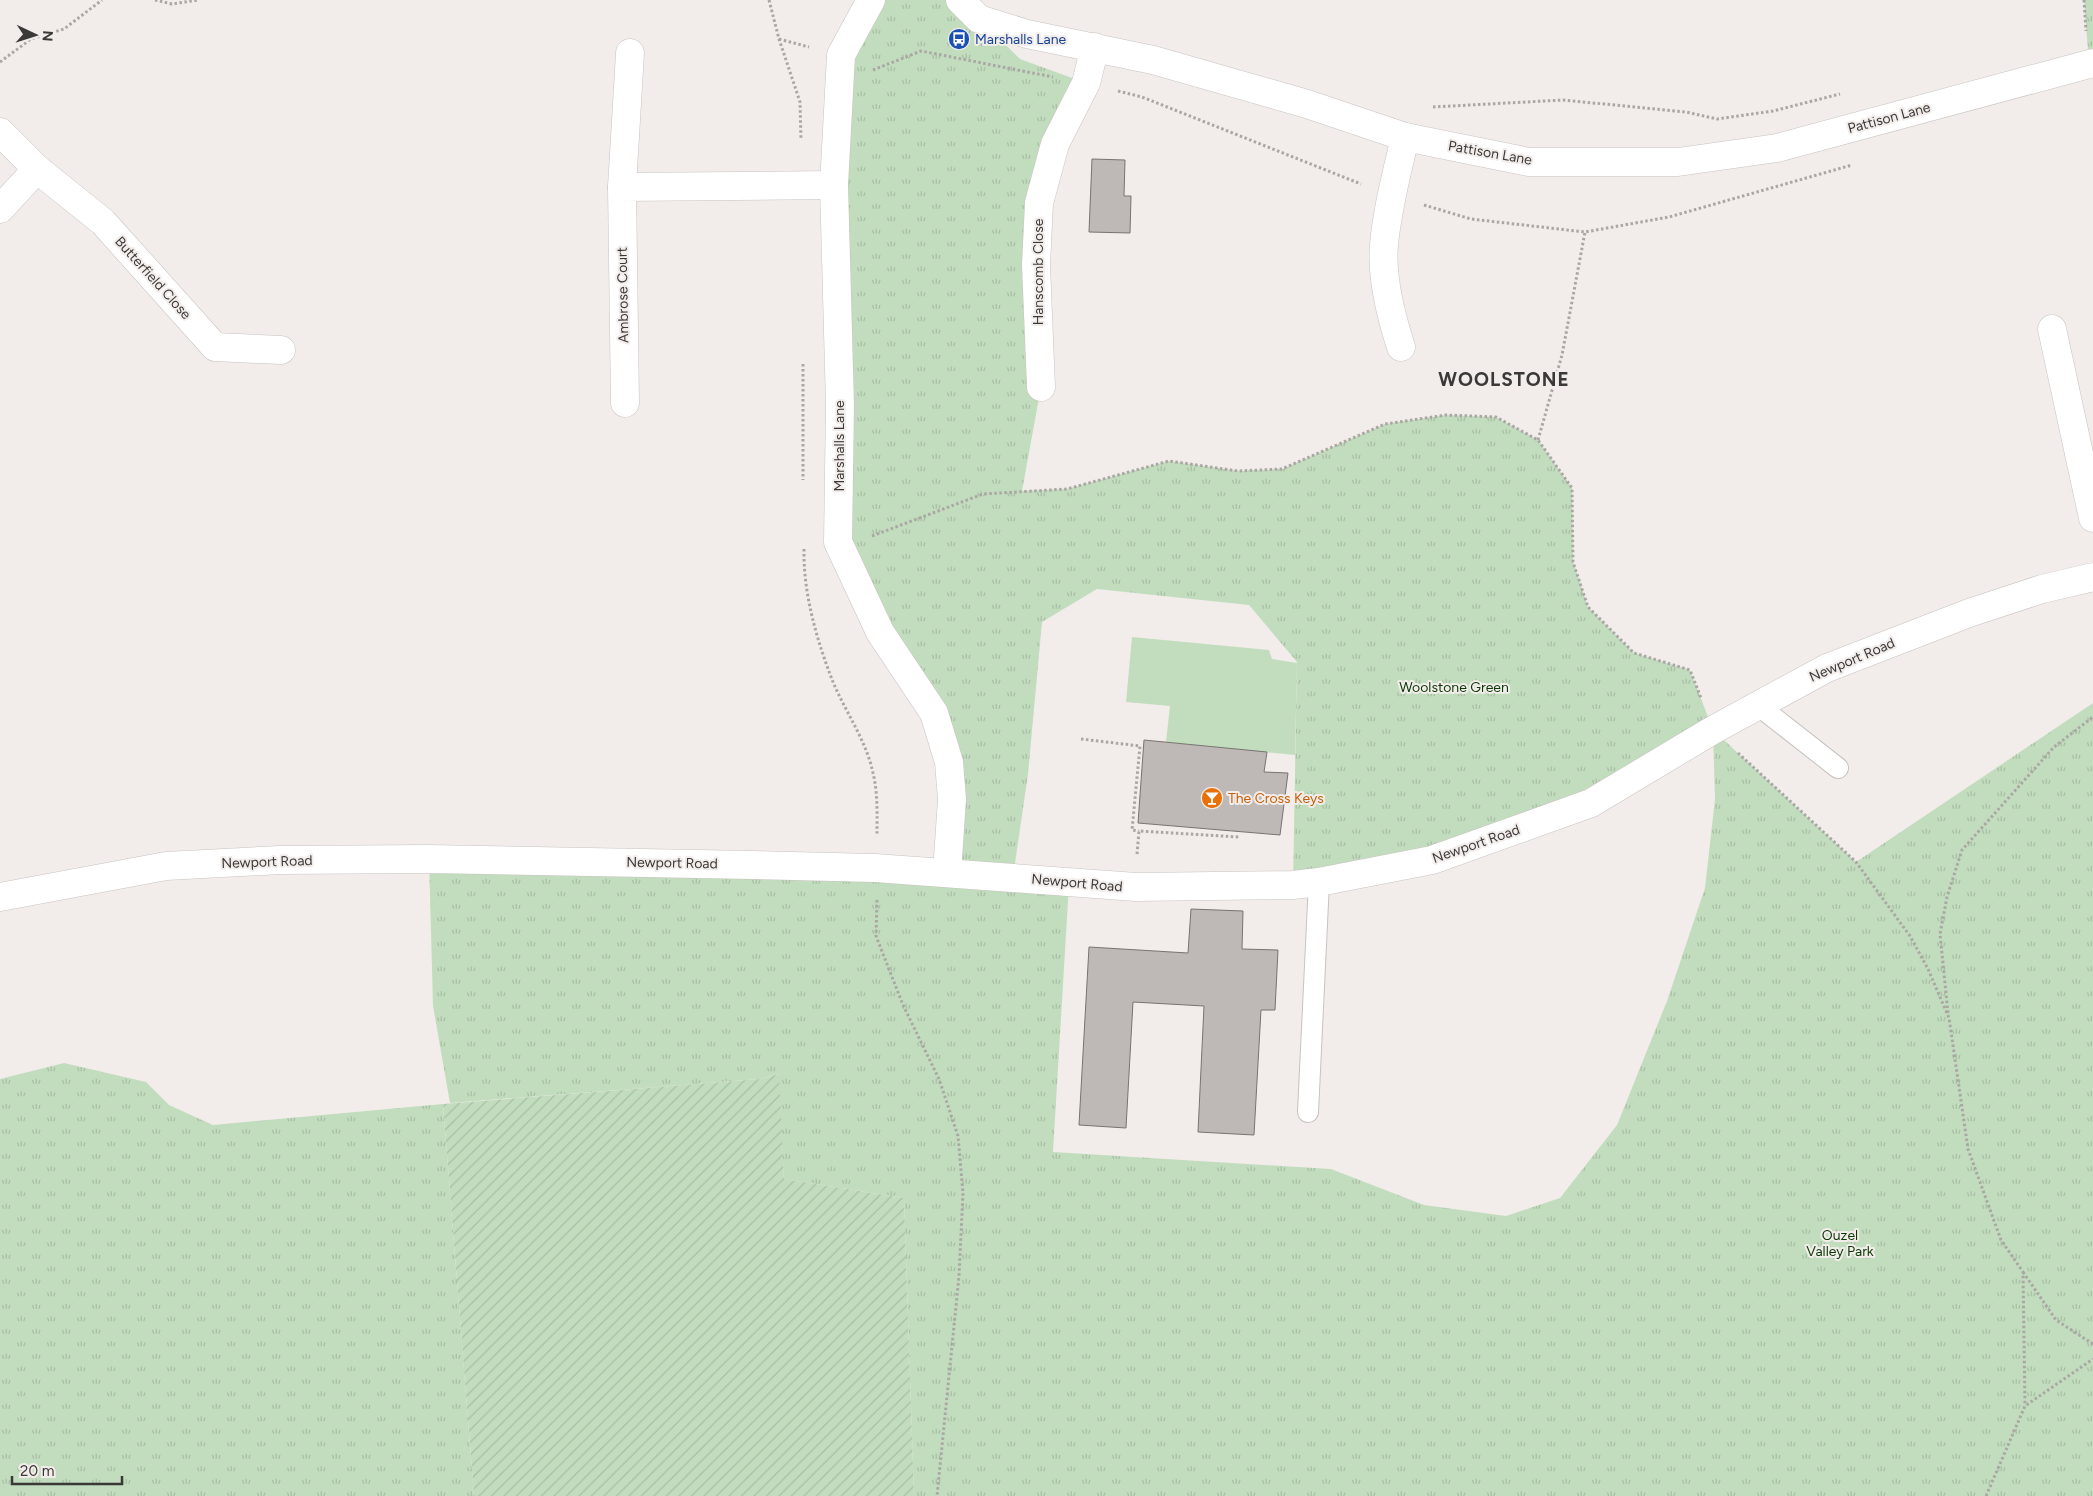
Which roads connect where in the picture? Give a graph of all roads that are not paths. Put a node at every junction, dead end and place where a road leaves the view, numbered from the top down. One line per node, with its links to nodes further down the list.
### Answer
1 (871, 0): 9 (street, Marshalls Lane)
2 (960, 0): 3 (street, Pattison Lane)
3 (1095, 47): 7 (street, Pattison Lane); 15 (street, Hanscomb Close)
4 (630, 53): 10 (street, Ambrose Court)
5 (2093, 63): 7 (street, Pattison Lane)
6 (0, 132): 8 (street, Butterfield Close)
7 (1406, 137): 13 (street)
8 (37, 169): 11 (street); 14 (street, Butterfield Close)
9 (834, 185): 10 (street); 21 (street, Marshalls Lane)
10 (622, 186): 16 (street, Ambrose Court)
11 (0, 209)
12 (2052, 329): 17 (street)
13 (1401, 347)
14 (281, 350)
15 (1041, 387)
16 (625, 403)
17 (2093, 518)
18 (2093, 577): 19 (street, Newport Road)
19 (1759, 706): 20 (lane); 22 (street, Newport Road)
20 (1838, 768)
21 (948, 873): 22 (street, Newport Road); 23 (street, Newport Road)
22 (1319, 882): 24 (lane)
23 (0, 897)
24 (1308, 1112)

